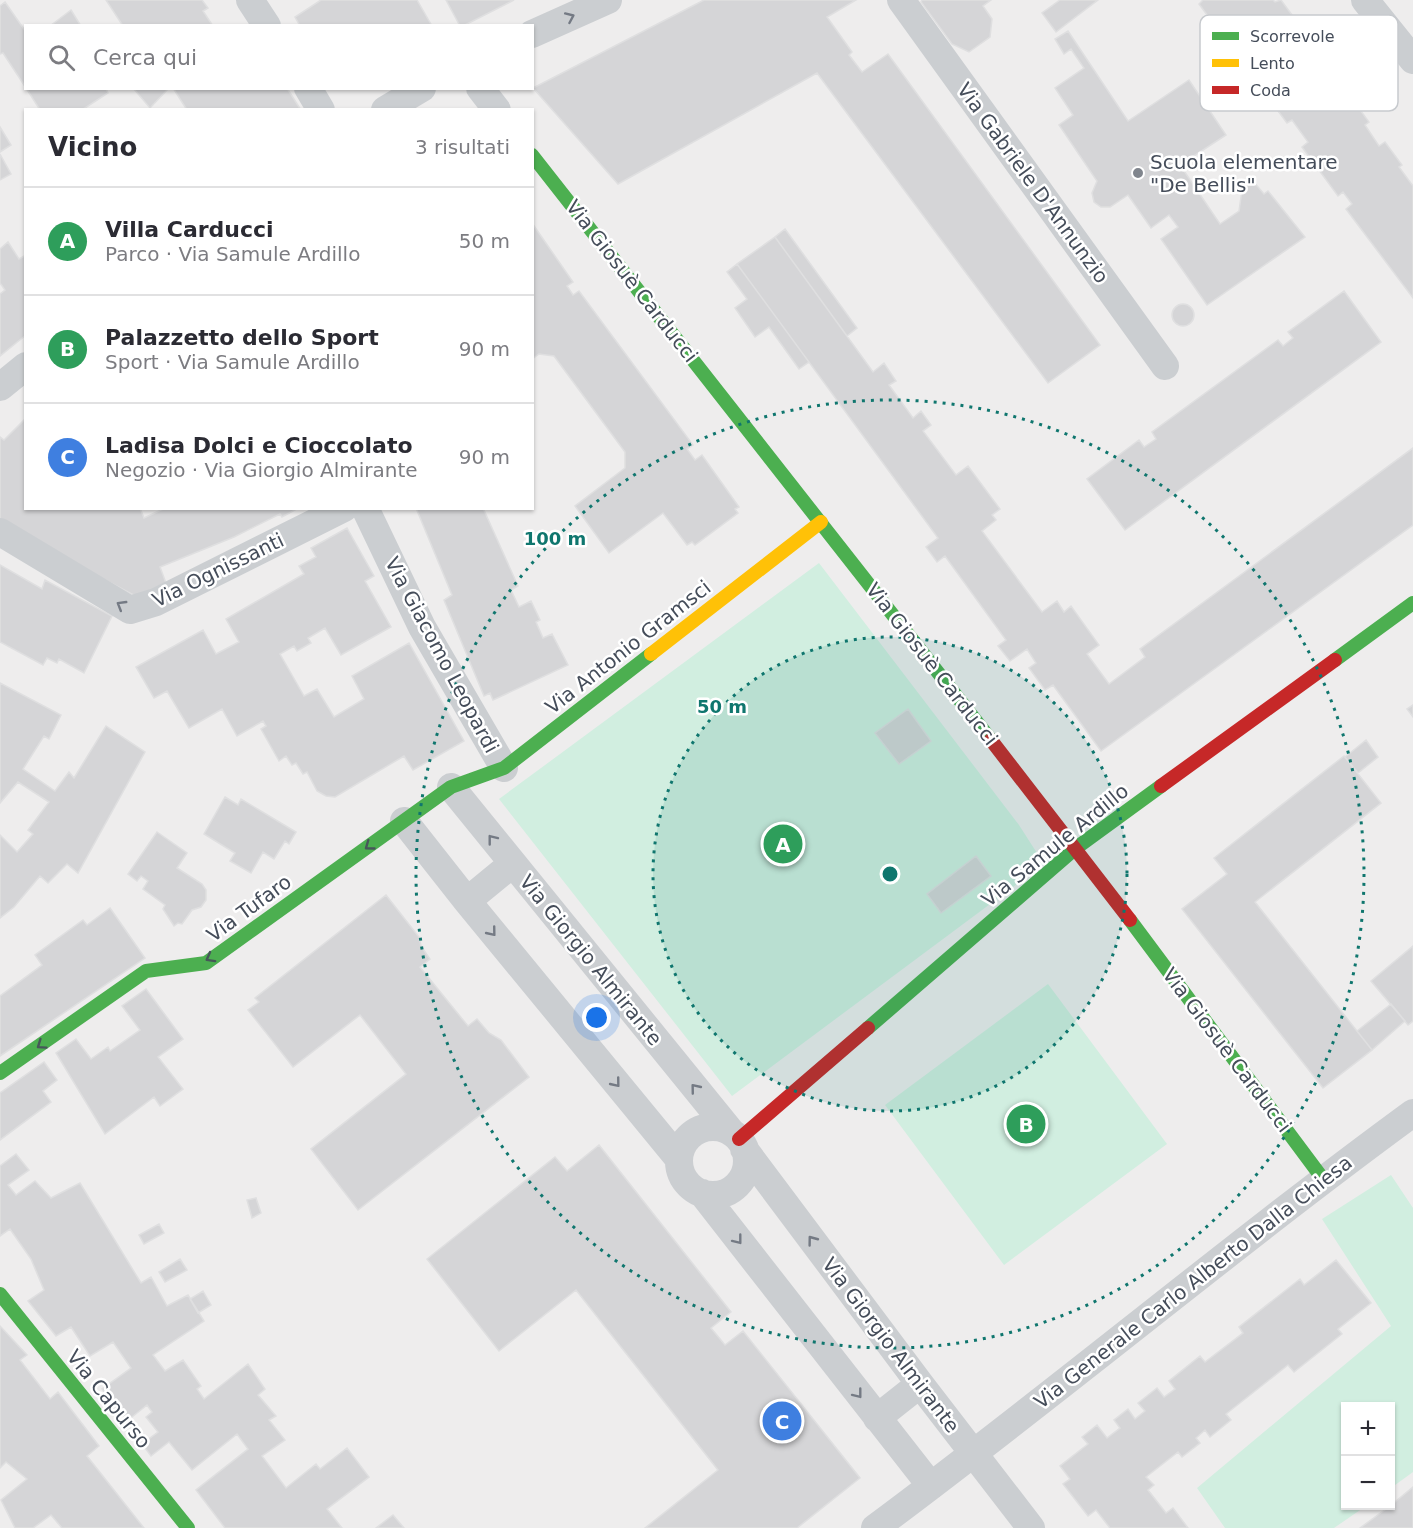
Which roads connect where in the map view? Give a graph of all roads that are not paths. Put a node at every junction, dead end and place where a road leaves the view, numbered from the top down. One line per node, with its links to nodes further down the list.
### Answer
1 (250, 0): 6 (street)
2 (608, 0): 7 (street, one-way to 2)
3 (901, 0): 17 (street, Via Gabriele D'Annunzio)
4 (1365, 0): 5 (street)
5 (1377, 15)
6 (266, 24)
7 (534, 33)
8 (1398, 41): 9 (street)
9 (1413, 60)
10 (309, 90): 13 (street)
11 (419, 90): 14 (street)
12 (482, 90): 15 (street)
13 (320, 108)
14 (388, 108)
15 (495, 108)
16 (534, 158): 22 (street, Via Giosuè Carducci)
17 (1165, 366)
18 (24, 368): 19 (street)
19 (0, 387)
20 (340, 510): 23 (street, Via Ognissanti, one-way to 23)
21 (366, 510): 25 (street, Via Giacomo Leopardi)
22 (821, 522): 25 (street, Via Antonio Gramsci); 28 (street, Via Giosuè Carducci)
23 (0, 532)
24 (1413, 603): 28 (street, Via Samule Ardillo)
25 (504, 768): 26 (street, Via Antonio Gramsci)
26 (451, 787): 27 (street, Via Tufaro); 29 (street, Via Giorgio Almirante, one-way to 26)
27 (404, 821): 30 (street); 31 (street, Via Tufaro, one-way to 31)
28 (1076, 848): 33 (street, Via Samule Ardillo); 35 (street, Via Giosuè Carducci)
29 (512, 864): 30 (street); 33 (street, Via Giorgio Almirante, one-way to 29)
30 (467, 901): 34 (street, one-way to 34)
31 (0, 1073)
32 (1413, 1113): 35 (street, Via Generale Carlo Alberto Dalla Chiesa)
33 (738, 1140): 34 (street); 36 (street); 38 (street, Via Giorgio Almirante, one-way to 33)
34 (679, 1159): 36 (street)
35 (1323, 1179): 40 (street, Via Generale Carlo Alberto Dalla Chiesa)
36 (702, 1193): 39 (street, one-way to 39)
37 (0, 1294): 42 (street, Via Capurso)
38 (920, 1384): 39 (street); 40 (street, Via Giorgio Almirante)
39 (877, 1418): 41 (street)
40 (974, 1454): 41 (street, Via Generale Carlo Alberto Dalla Chiesa); 44 (street, Via Giorgio Almirante)
41 (931, 1486): 43 (street, Via Generale Carlo Alberto Dalla Chiesa)
42 (188, 1528)
43 (875, 1528)
44 (1031, 1528)

